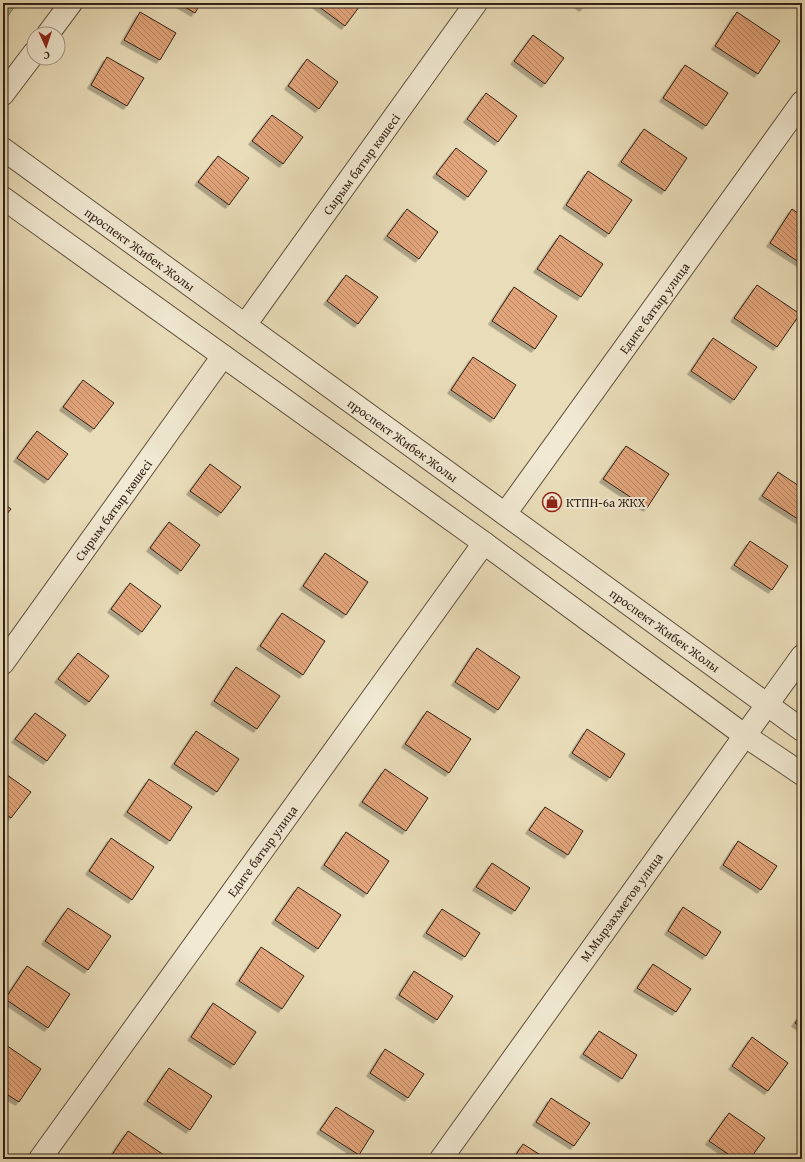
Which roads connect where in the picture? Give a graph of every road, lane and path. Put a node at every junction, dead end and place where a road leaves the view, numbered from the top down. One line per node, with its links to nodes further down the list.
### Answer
1 (72, 3): 3 (street)
2 (476, 3): 9 (street, Сырым батыр көшесі)
3 (54, 26)
4 (26, 64): 5 (street)
5 (3, 94)
6 (802, 102): 11 (street, Едиге батыр улица)
7 (3, 150): 9 (street, проспект Жибек Жолы)
8 (3, 198): 10 (street)
9 (245, 325): 11 (street, проспект Жибек Жолы)
10 (223, 356): 12 (street); 14 (street, Сырым батыр көшесі)
11 (505, 514): 15 (street, проспект Жибек Жолы)
12 (484, 543): 17 (street); 19 (street, Едиге батыр улица)
13 (802, 656): 15 (street, М.Мырзахметов улица)
14 (3, 663)
15 (767, 704): 16 (street, проспект Жибек Жолы); 17 (street, М.Мырзахметов улица)
16 (802, 730)
17 (744, 735): 18 (street); 20 (street, М.Мырзахметов улица)
18 (802, 774)
19 (40, 1159)
20 (441, 1159)

